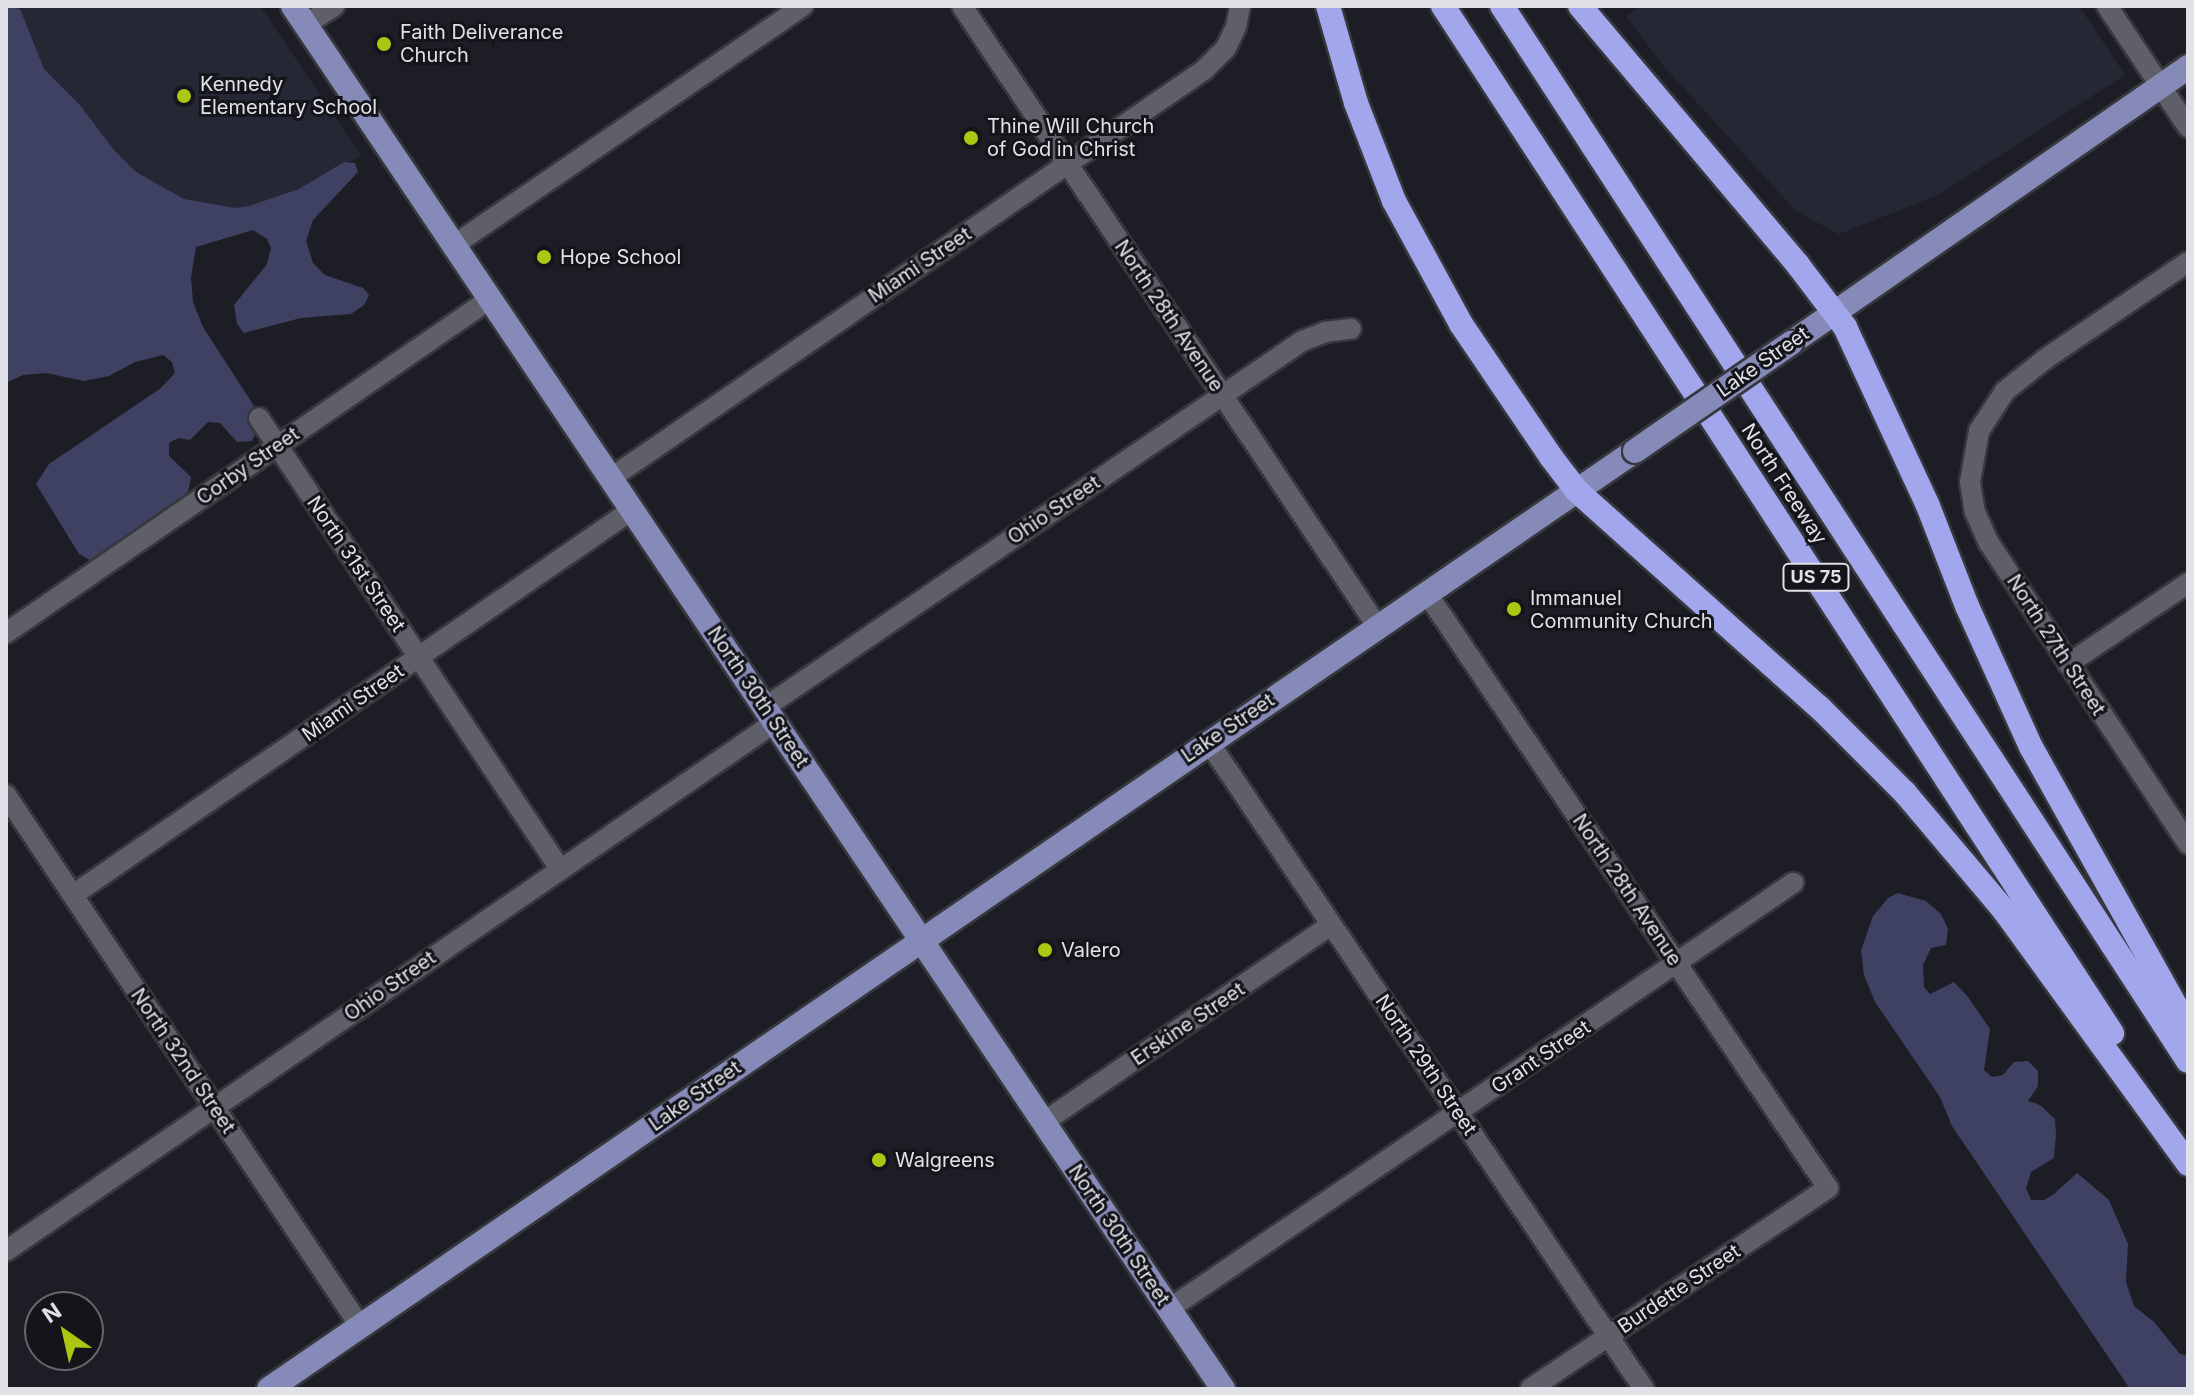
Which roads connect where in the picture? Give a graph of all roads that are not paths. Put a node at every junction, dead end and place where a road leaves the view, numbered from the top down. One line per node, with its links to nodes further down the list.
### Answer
1 (334, 6): 10 (street)
2 (803, 6): 15 (street)
3 (962, 6): 14 (street, North 28th Avenue)
4 (1240, 6): 14 (street, Miami Street)
5 (1328, 6): 24 (highway)
6 (1443, 6): 47 (highway, North Freeway / US 75)
7 (1502, 6): 43 (highway, North Freeway / US 75)
8 (1580, 6): 18 (highway)
9 (2107, 6): 12 (street)
10 (299, 15): 15 (main road, North 30th Street)
11 (2188, 67): 12 (main road, Lake Street)
12 (2160, 86): 13 (street); 18 (main road, Lake Street)
13 (2188, 127)
14 (1068, 164): 20 (street, North 28th Avenue); 23 (street, Miami Street)
15 (454, 245): 17 (main road, North 30th Street)
16 (2188, 262): 31 (street, North 27th Street)
17 (490, 299): 22 (street, Corby Street); 23 (main road, North 30th Street)
18 (1835, 312): 24 (main road, Lake Street, bridge); 42 (highway)
19 (1351, 329): 20 (street, Ohio Street)
20 (1222, 394): 28 (street, North 28th Avenue); 32 (street, Ohio Street)
21 (259, 418): 22 (street, North 31st Street)
22 (278, 446): 29 (street, Corby Street); 30 (street, North 31st Street)
23 (611, 478): 25 (main road, North 30th Street)
24 (1577, 491): 27 (main road, Lake Street); 48 (highway)
25 (632, 510): 30 (street, Miami Street); 32 (main road, North 30th Street)
26 (2188, 583): 31 (street)
27 (1426, 592): 28 (main road, Lake Street); 41 (street, North 28th Avenue)
28 (1377, 626): 33 (main road, Lake Street)
29 (6, 633)
30 (419, 657): 36 (street, North 31st Street); 38 (street, Miami Street)
31 (2068, 664): 35 (street, North 27th Street)
32 (769, 715): 36 (street, Ohio Street); 40 (main road, North 30th Street)
33 (1208, 741): 39 (street, North 29th Street); 40 (main road, Lake Street)
34 (6, 795): 38 (street, North 32nd Street)
35 (2188, 844)
36 (560, 869): 44 (street, Ohio Street)
37 (1793, 883): 41 (street, Grant Street)
38 (73, 895): 44 (street, North 32nd Street)
39 (1331, 925): 45 (street, North 29th Street); 46 (street, Erskine Street)
40 (921, 940): 46 (main road, North 30th Street); 52 (main road, Lake Street)
41 (1677, 964): 45 (street, Grant Street); 49 (street, North 28th Avenue)
42 (2188, 1028)
43 (2188, 1061)
44 (214, 1107): 50 (street, Ohio Street); 52 (street, North 32nd Street)
45 (1458, 1113): 51 (street, Grant Street); 53 (street, North 29th Street)
46 (1044, 1122): 51 (main road, North 30th Street)
47 (2188, 1149)
48 (2188, 1164)
49 (1828, 1188): 53 (street, Burdette Street)
50 (10, 1241)
51 (1169, 1309): 54 (main road, North 30th Street)
52 (360, 1326): 55 (main road, Lake Street)
53 (1609, 1336): 56 (street, Burdette Street); 57 (street, North 29th Street)
54 (1217, 1387)
55 (269, 1389)
56 (1530, 1389)
57 (1644, 1389)

